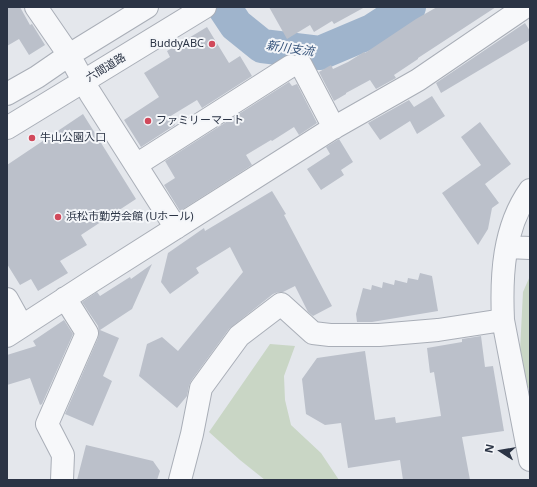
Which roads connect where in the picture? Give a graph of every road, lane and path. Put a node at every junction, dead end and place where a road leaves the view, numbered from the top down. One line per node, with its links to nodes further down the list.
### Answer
1 (36, 7): 5 (street)
2 (147, 7): 5 (street)
3 (205, 7): 6 (street, 六間道路)
4 (524, 7): 9 (street)
5 (69, 55): 6 (street); 7 (street)
6 (84, 82): 8 (street, 六間道路); 10 (street)
7 (7, 94)
8 (7, 128)
9 (334, 128): 10 (street); 12 (street)
10 (136, 165): 12 (street)
11 (530, 190): 13 (street)
12 (176, 228): 15 (street)
13 (507, 247): 14 (street); 17 (street)
14 (530, 248)
15 (65, 298): 18 (street); 20 (street)
16 (7, 299): 18 (street)
17 (503, 320): 19 (street); 21 (street)
18 (14, 331)
19 (530, 460)
20 (62, 480)
21 (180, 480)

